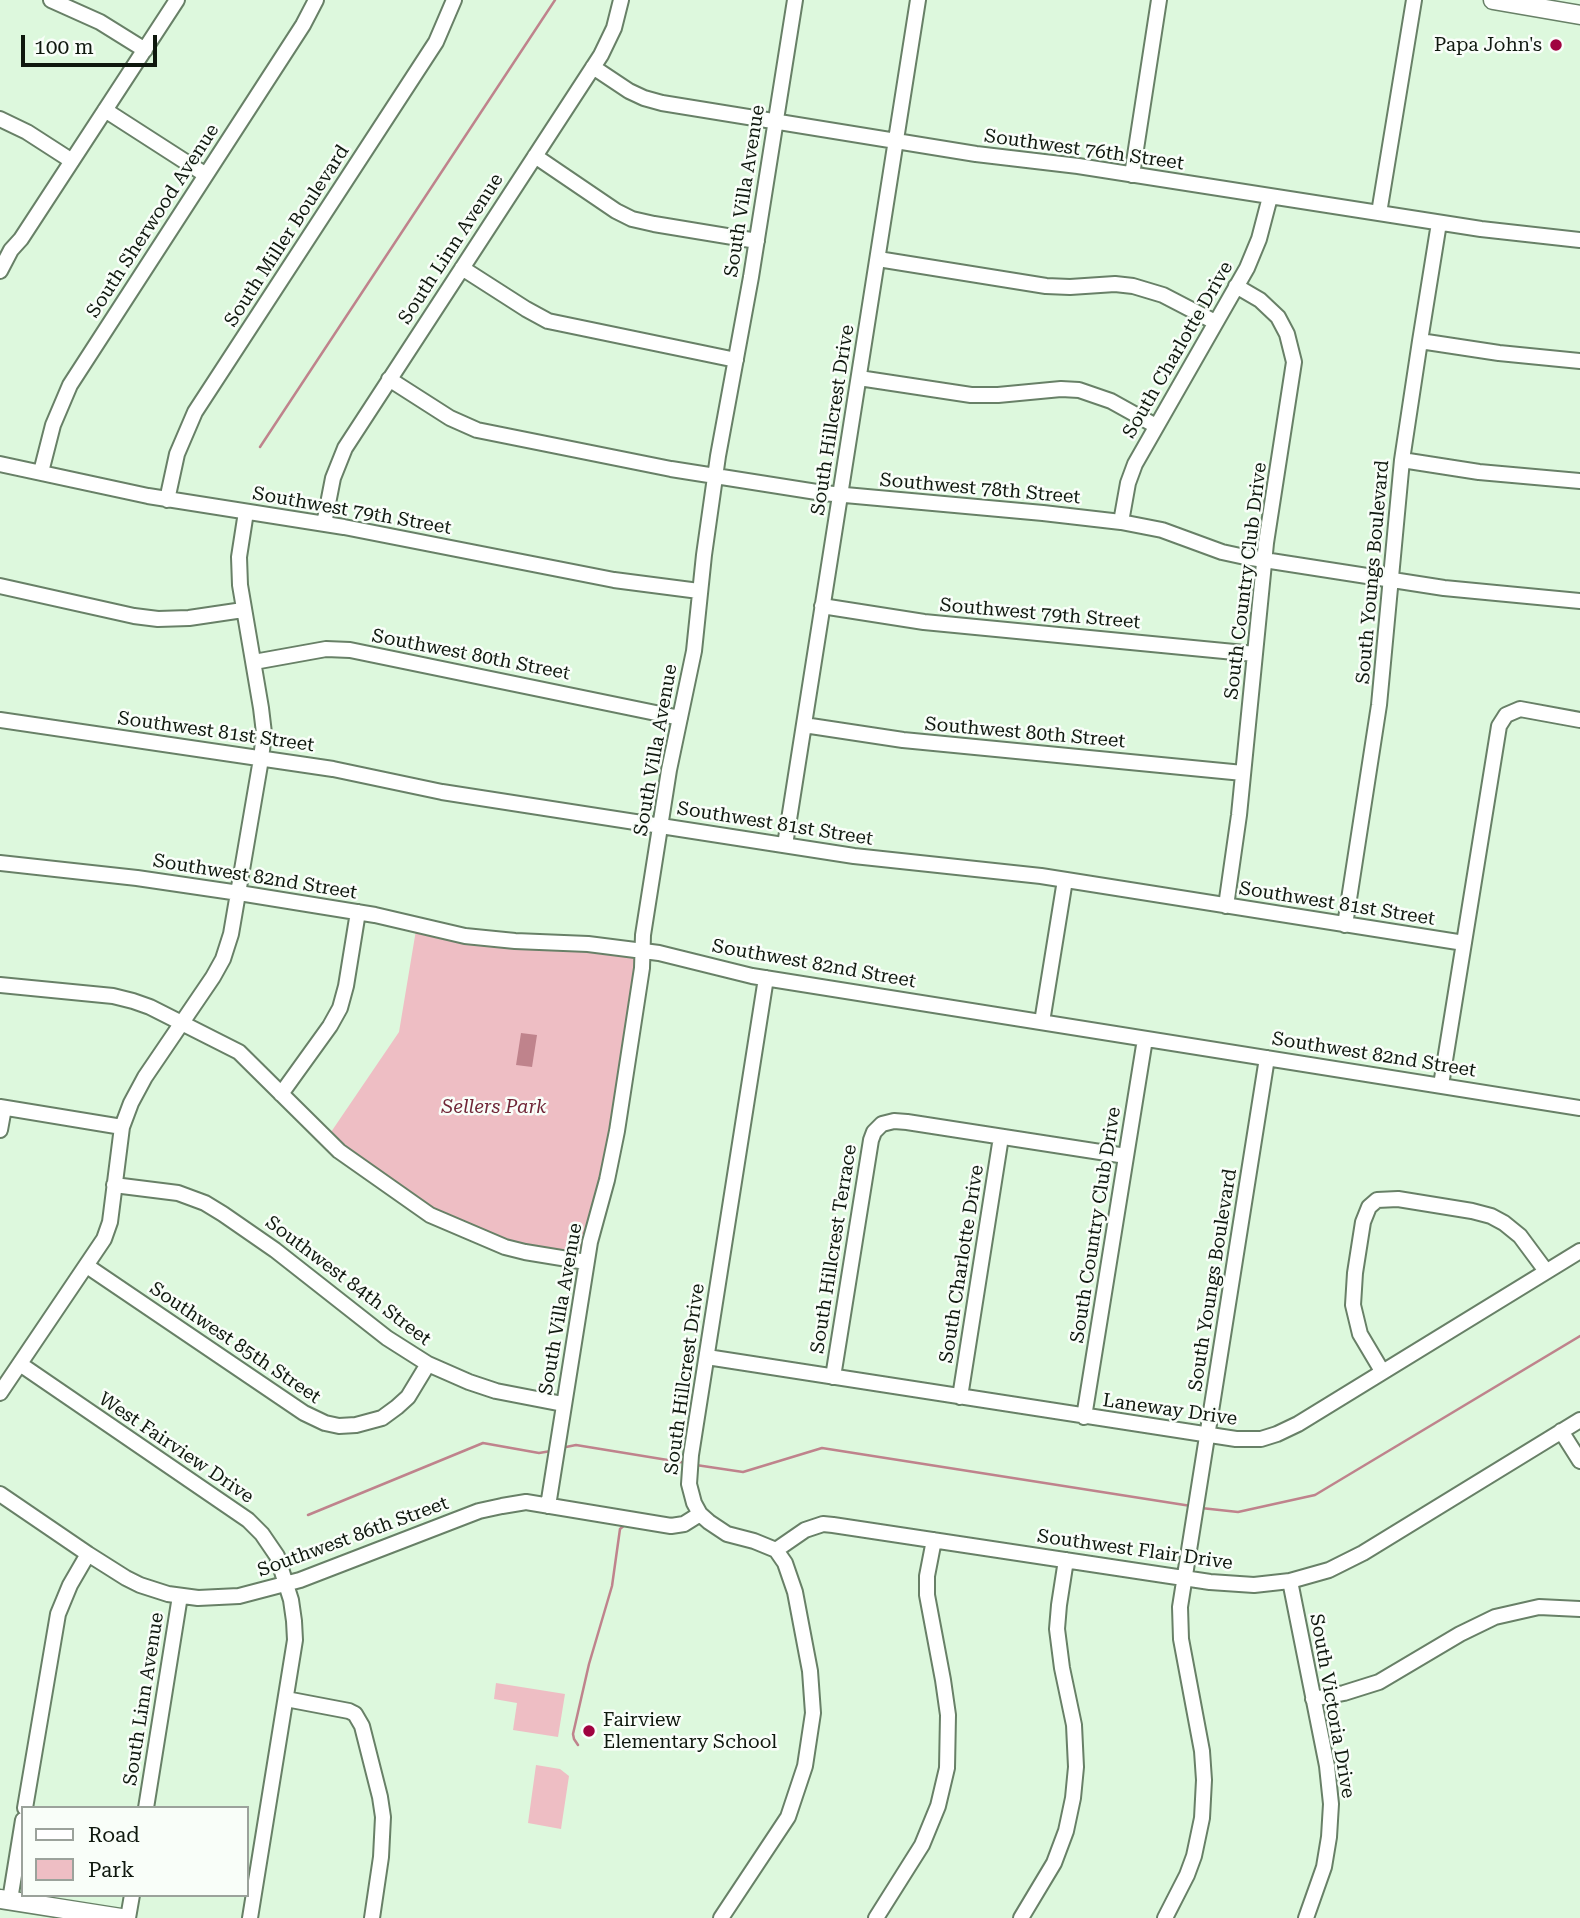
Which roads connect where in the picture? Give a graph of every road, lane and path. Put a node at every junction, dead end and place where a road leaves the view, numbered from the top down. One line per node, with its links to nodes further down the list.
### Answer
1 (51, 0): 12 (street)
2 (177, 0): 12 (street)
3 (316, 0): 20 (street, South Sherwood Avenue)
4 (454, 0): 45 (street, South Miller Boulevard)
5 (621, 0): 13 (street, South Linn Avenue)
6 (795, 0): 16 (street, South Villa Avenue)
7 (918, 0): 17 (street, South Hillcrest Drive)
8 (1159, 0): 21 (street)
9 (1414, 0): 23 (street)
10 (1493, 0): 11 (main road)
11 (1580, 15)
12 (145, 50): 14 (street)
13 (593, 67): 16 (street, Southwest 76th Street); 18 (street, South Linn Avenue)
14 (105, 110): 19 (street); 20 (street)
15 (0, 119): 19 (street)
16 (776, 122): 17 (street, Southwest 76th Street); 26 (street, South Villa Avenue)
17 (896, 141): 21 (street, Southwest 76th Street); 28 (street, South Hillcrest Drive)
18 (535, 156): 26 (street); 29 (street, South Linn Avenue)
19 (72, 160): 27 (street)
20 (206, 175): 41 (street, South Sherwood Avenue)
21 (1132, 175): 22 (street, Southwest 76th Street)
22 (1270, 197): 23 (street, Southwest 76th Street); 31 (street, South Charlotte Drive)
23 (1379, 213): 24 (street, Southwest 76th Street)
24 (1439, 223): 25 (street, Southwest 76th Street); 33 (street, South Youngs Boulevard)
25 (1580, 240)
26 (757, 241): 34 (street, South Villa Avenue)
27 (6, 246): 30 (street)
28 (878, 259): 32 (street); 36 (street, South Hillcrest Drive)
29 (462, 268): 34 (street); 37 (street, South Linn Avenue)
30 (0, 271)
31 (1236, 286): 32 (street, South Charlotte Drive); 49 (street, South Country Club Drive)
32 (1215, 322): 38 (street, South Charlotte Drive)
33 (1420, 341): 35 (street); 39 (street, South Youngs Boulevard)
34 (736, 360): 42 (street, South Villa Avenue)
35 (1580, 361)
36 (859, 377): 38 (street); 44 (street, South Hillcrest Drive)
37 (389, 379): 42 (street, Southwest 78th Street); 48 (street, South Linn Avenue)
38 (1156, 426): 47 (street, South Charlotte Drive)
39 (1402, 460): 43 (street); 50 (street, South Youngs Boulevard)
40 (0, 464): 41 (street, Southwest 79th Street)
41 (41, 472): 45 (street, Southwest 79th Street)
42 (715, 476): 44 (street, Southwest 78th Street); 52 (street, South Villa Avenue)
43 (1580, 481)
44 (841, 495): 47 (street, Southwest 78th Street); 54 (street, South Hillcrest Drive)
45 (167, 500): 46 (street, Southwest 79th Street)
46 (246, 512): 48 (street, Southwest 79th Street); 55 (street)
47 (1121, 522): 49 (street, Southwest 78th Street)
48 (324, 524): 52 (street, Southwest 79th Street)
49 (1264, 560): 50 (street, Southwest 78th Street); 56 (street, South Country Club Drive)
50 (1390, 580): 53 (street, Southwest 78th Street); 71 (street, South Youngs Boulevard)
51 (0, 586): 55 (street)
52 (699, 591): 58 (street, South Villa Avenue)
53 (1580, 601)
54 (822, 606): 56 (street, Southwest 79th Street); 61 (street, South Hillcrest Drive)
55 (243, 610): 57 (street)
56 (1255, 654): 63 (street, South Country Club Drive)
57 (254, 662): 58 (street, Southwest 80th Street); 62 (street)
58 (680, 718): 64 (street, South Villa Avenue)
59 (0, 720): 62 (street, Southwest 81st Street)
60 (1580, 720): 72 (street)
61 (804, 725): 63 (street, Southwest 80th Street); 65 (street, South Hillcrest Drive)
62 (261, 759): 64 (street, Southwest 81st Street); 68 (street)
63 (1243, 773): 69 (street, South Country Club Drive)
64 (661, 826): 65 (street, Southwest 81st Street); 73 (street, South Villa Avenue)
65 (785, 845): 67 (street, Southwest 81st Street)
66 (0, 863): 68 (street, Southwest 82nd Street)
67 (1065, 880): 69 (street, Southwest 81st Street); 76 (street)
68 (239, 893): 70 (street, Southwest 82nd Street); 77 (street)
69 (1226, 906): 71 (street, Southwest 81st Street)
70 (358, 912): 73 (street, Southwest 82nd Street); 81 (street)
71 (1345, 925): 72 (street, Southwest 81st Street)
72 (1464, 943): 80 (street)
73 (643, 951): 74 (street, Southwest 82nd Street); 90 (street, South Villa Avenue)
74 (766, 978): 76 (street, Southwest 82nd Street); 93 (street, South Hillcrest Drive)
75 (0, 985): 77 (street)
76 (1042, 1022): 78 (street, Southwest 82nd Street)
77 (182, 1023): 81 (street); 84 (street)
78 (1145, 1039): 79 (street, Southwest 82nd Street); 87 (street, South Country Club Drive)
79 (1267, 1058): 80 (street, Southwest 82nd Street); 104 (street, South Youngs Boulevard)
80 (1441, 1085): 83 (street, Southwest 82nd Street)
81 (281, 1094): 90 (street)
82 (2, 1108): 84 (street); 85 (street)
83 (1580, 1108)
84 (122, 1127): 88 (street)
85 (0, 1130)
86 (1001, 1137): 87 (street); 97 (street, South Hillcrest Terrace); 99 (street, South Charlotte Drive)
87 (1126, 1156): 101 (street, South Country Club Drive)
88 (114, 1185): 91 (street); 95 (street, Southwest 84th Street)
89 (1580, 1251): 92 (street, Laneway Drive)
90 (586, 1262): 100 (street, South Villa Avenue)
91 (87, 1266): 94 (street); 95 (street, Southwest 85th Street)
92 (1546, 1271): 96 (street, Laneway Drive); 96 (street)
93 (707, 1357): 97 (street, Laneway Drive); 108 (street, South Hillcrest Drive)
94 (20, 1364): 98 (street); 115 (street, West Fairview Drive)
95 (428, 1364): 100 (street, Southwest 84th Street)
96 (1382, 1371): 104 (street, Laneway Drive)
97 (833, 1377): 99 (street, Laneway Drive)
98 (0, 1393)
99 (960, 1397): 101 (street, Laneway Drive)
100 (563, 1404): 107 (street, South Villa Avenue)
101 (1084, 1417): 104 (street, Laneway Drive)
102 (1580, 1420): 103 (street, Southwest Flair Drive)
103 (1562, 1431): 105 (street); 114 (street, Southwest Flair Drive)
104 (1208, 1435): 113 (street, South Youngs Boulevard)
105 (1580, 1461)
106 (0, 1494): 111 (street, Southwest 86th Street)
107 (548, 1506): 108 (street, Southwest 86th Street); 115 (street, Southwest 86th Street)
108 (700, 1514): 110 (street)
109 (934, 1540): 110 (street, Southwest Flair Drive); 112 (street, Southwest Flair Drive); 130 (street)
110 (776, 1550): 129 (street)
111 (88, 1555): 116 (street, Southwest 86th Street); 120 (street)
112 (1066, 1560): 113 (street, Southwest Flair Drive); 131 (street)
113 (1185, 1578): 114 (street, Southwest Flair Drive); 132 (street, South Youngs Boulevard)
114 (1290, 1581): 119 (street, South Victoria Drive)
115 (287, 1584): 116 (street, Southwest 86th Street); 118 (street, West Fairview Drive)
116 (180, 1596): 121 (street, South Linn Avenue)
117 (1580, 1609): 119 (street)
118 (286, 1699): 127 (street, West Fairview Drive); 128 (street)
119 (1313, 1699): 133 (street, South Victoria Drive)
120 (25, 1806)
121 (146, 1806)
122 (21, 1829): 124 (street)
123 (132, 1897): 126 (street)
124 (5, 1900): 125 (main road)
125 (121, 1918)
126 (128, 1918)
127 (250, 1918)
128 (372, 1918)
129 (721, 1918)
130 (876, 1918)
131 (1021, 1918)
132 (1165, 1918)
133 (1306, 1918)

